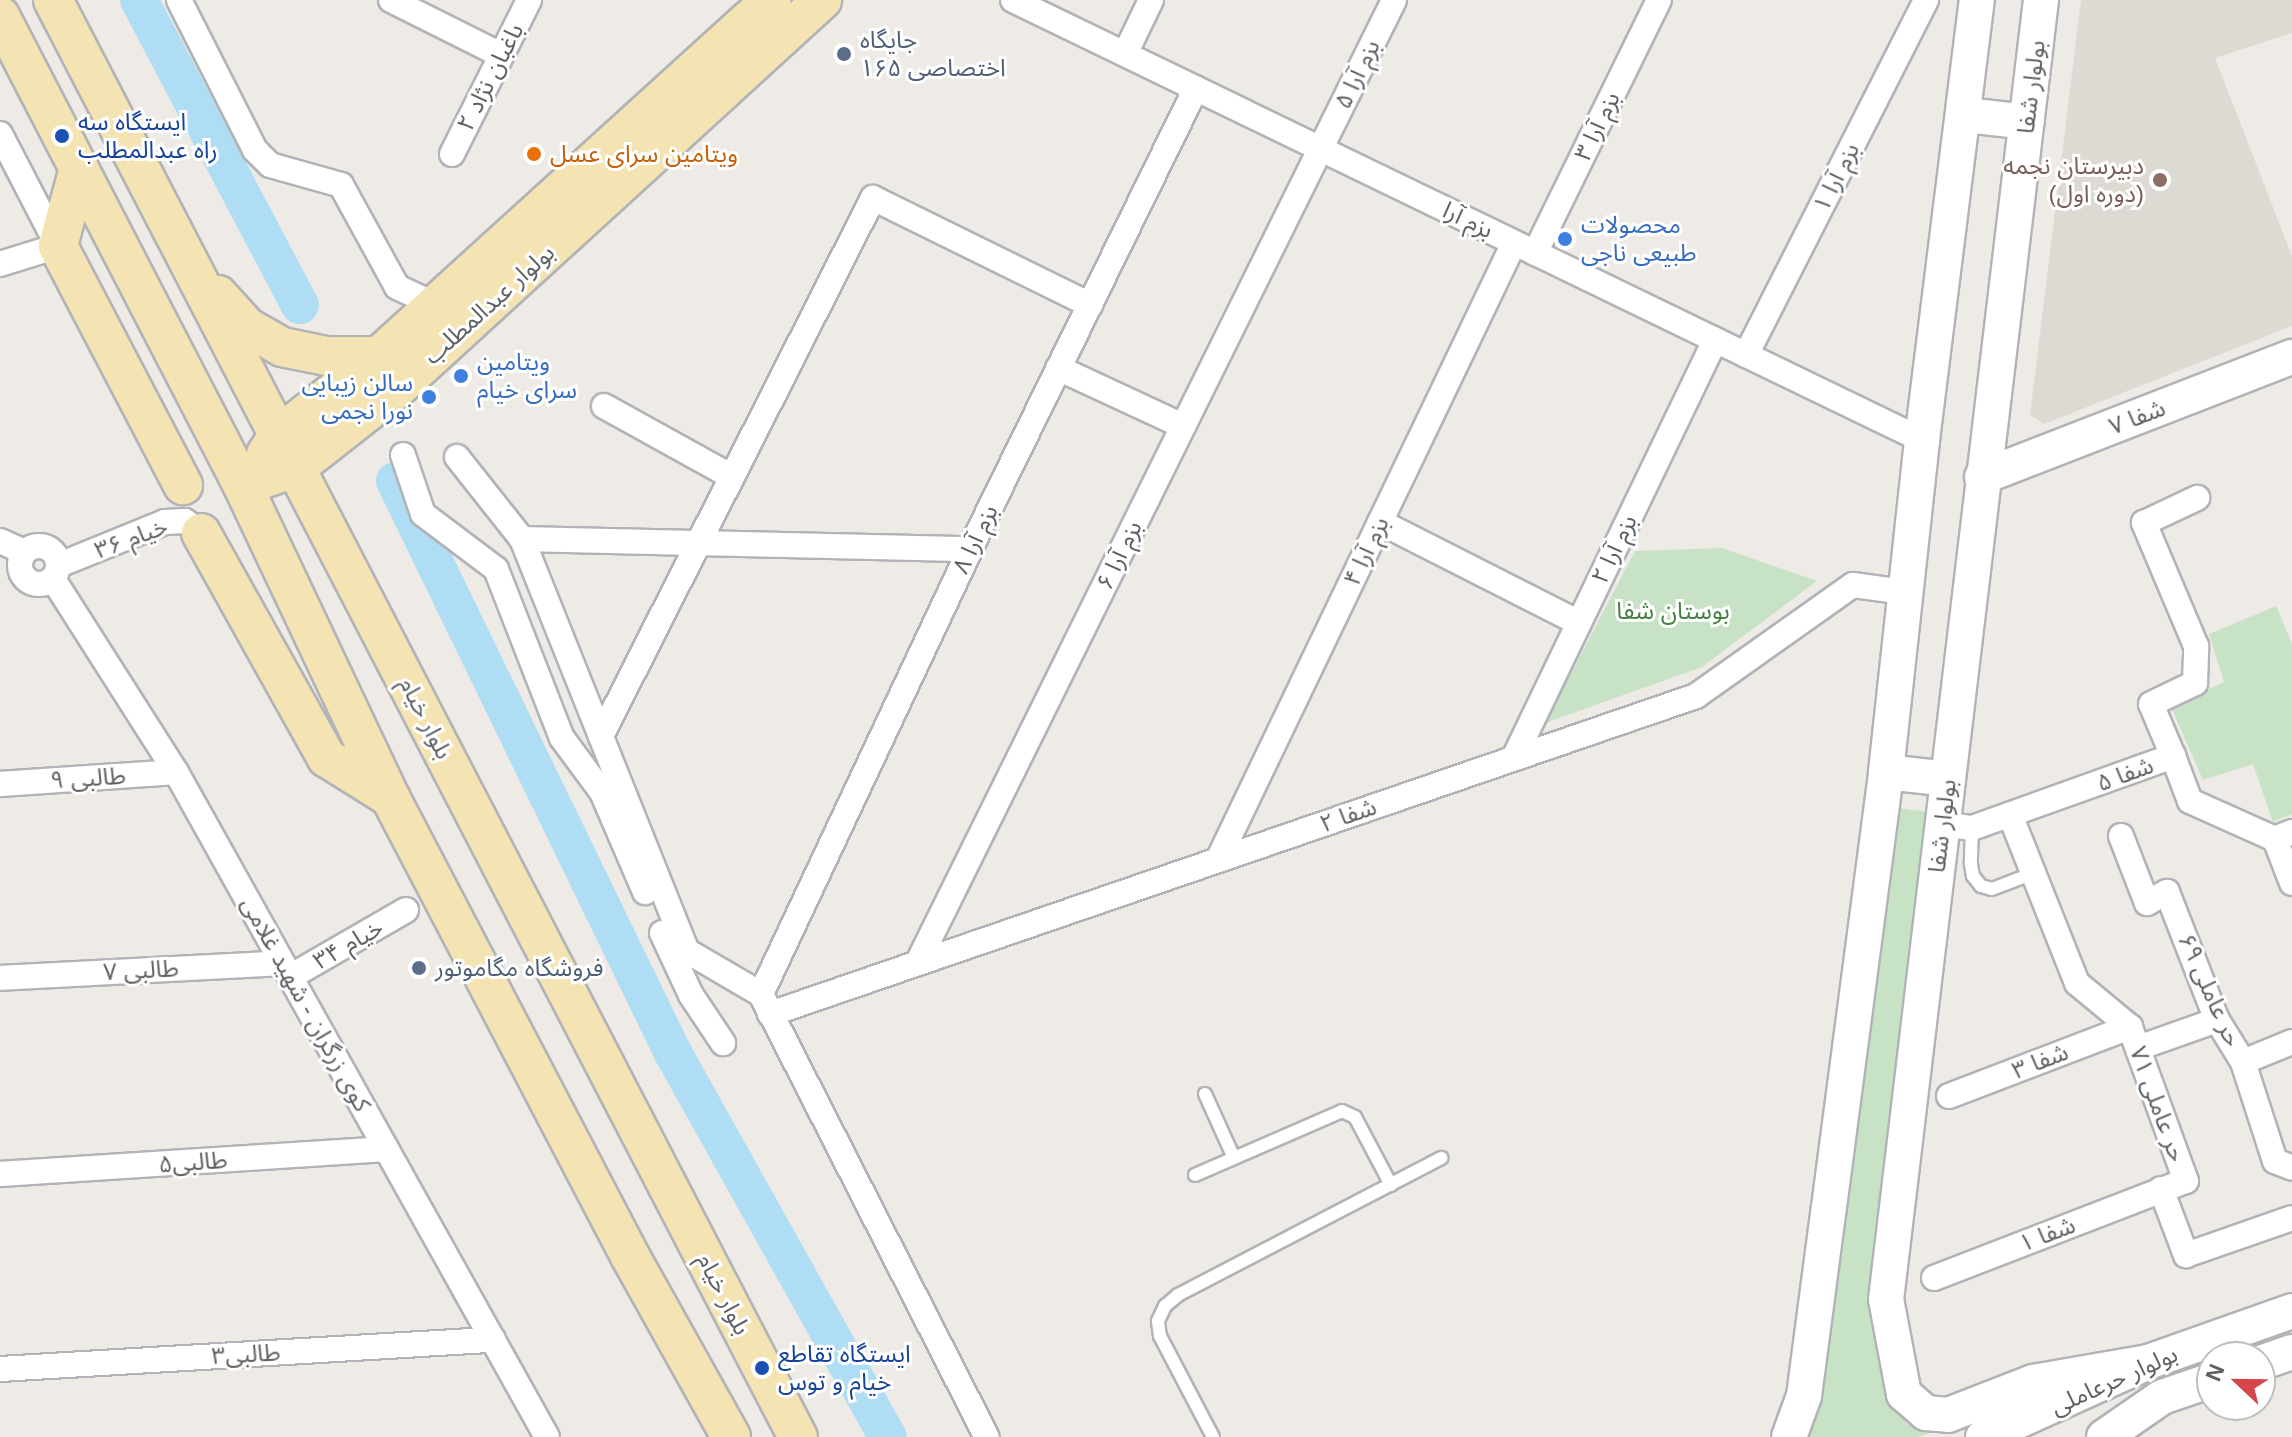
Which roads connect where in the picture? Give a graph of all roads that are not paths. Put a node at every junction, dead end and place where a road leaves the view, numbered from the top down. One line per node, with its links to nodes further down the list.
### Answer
1 (53, 0): 27 (main road, بلوار خیام)
2 (179, 0): 28 (street)
3 (391, 0): 16 (street)
4 (529, 0): 16 (street, باغبان نژاد ۲)
5 (771, 0): 28 (main road, بولوار عبدالمطلب)
6 (822, 0): 38 (main road, بولوار عبدالمطلب)
7 (1013, 0): 15 (street, بزم آرا)
8 (1151, 0): 15 (street)
9 (1394, 0): 21 (street, بزم آرا ۵)
10 (1659, 0): 25 (street, بزم آرا ۳)
11 (1926, 0): 31 (street, بزم آرا ۱)
12 (1977, 0): 18 (street)
13 (2041, 0): 19 (street, بولوار شفا)
14 (0, 16): 23 (main road)
15 (1125, 54): 17 (street, بزم آرا)
16 (501, 55): 22 (street, باغبان نژاد ۲)
17 (1196, 88): 21 (street, بزم آرا); 29 (street, بزم آرا ۸)
18 (1966, 115): 19 (street); 37 (street)
19 (2027, 122): 42 (street, بولوار شفا)
20 (0, 134): 24 (street)
21 (1321, 149): 25 (street, بزم آرا); 36 (street, بزم آرا ۶)
22 (452, 154)
23 (79, 168): 24 (main road); 44 (main road)
24 (58, 246): 26 (street); 43 (main road)
25 (1525, 248): 30 (street, بزم آرا); 46 (street, بزم آرا ۴)
26 (0, 264)
27 (192, 268): 32 (main road); 38 (main road, بلوار خیام)
28 (436, 305): 32 (main road, بولوار عبدالمطلب)
29 (1090, 305): 34 (street, بزم آرا ۸); 41 (street)
30 (1715, 340): 31 (street, بزم آرا); 55 (street, بزم آرا ۲)
31 (1746, 355): 37 (street, بزم آرا)
32 (379, 356): 38 (main road, بولوار عبدالمطلب)
33 (2292, 357): 42 (street, شفا ۷)
34 (1058, 368): 36 (street); 51 (street, بزم آرا ۸)
35 (604, 406): 41 (street)
36 (1183, 426): 72 (street, بزم آرا ۶)
37 (1922, 440): 54 (street)
38 (288, 451): 44 (main road, بولوار عبدالمطلب); 101 (main road, بلوار خیام)
39 (403, 455): 79 (street)
40 (457, 457): 48 (street)
41 (732, 477): 50 (street)
42 (1982, 477): 61 (street, بولوار شفا)
43 (183, 485): 52 (street, خیام ۳۶)
44 (243, 486): 63 (main road)
45 (2197, 498): 57 (street)
46 (1380, 522): 55 (street); 68 (street, بزم آرا ۴)
47 (201, 533): 52 (street, خیام ۳۶); 63 (main road)
48 (522, 539): 50 (street); 56 (street)
49 (0, 541): 53 (street)
50 (699, 543): 51 (street); 56 (street)
51 (970, 549): 75 (street, بزم آرا ۸)
52 (56, 566): 53 (street); 53 (street); 59 (street, کوی زرگران - شهید غلامی)
53 (16, 570)
54 (1904, 592): 58 (street, شفا ۲); 60 (street)
55 (1579, 623): 58 (street, بزم آرا ۲)
56 (601, 736): 75 (street)
57 (2173, 756): 64 (street, شفا ۵); 67 (street, شفا ۵)
58 (1514, 758): 68 (street, شفا ۲)
59 (176, 772): 62 (street, طالبی ۹); 73 (street, کوی زرگران - شهید غلامی)
60 (1886, 772): 61 (street); 104 (street)
61 (1948, 779): 65 (street, بولوار شفا)
62 (0, 784)
63 (391, 799): 100 (main road)
64 (2010, 815): 65 (street, شفا ۵); 69 (street)
65 (1958, 826): 69 (lane); 95 (street, بولوار شفا)
66 (2121, 836): 76 (street, حر عاملی ۶۹)
67 (2284, 836): 70 (street)
68 (1218, 860): 72 (street, شفا ۲)
69 (2034, 873): 77 (street)
70 (2292, 883)
71 (406, 910): 73 (street, خیام ۳۴)
72 (918, 962): 75 (street, شفا ۲)
73 (286, 970): 74 (street, طالبی ۷); 83 (street, کوی زرگران - شهید غلامی)
74 (0, 978)
75 (765, 1004): 102 (street)
76 (2217, 1020): 77 (street, شفا ۳); 80 (street, حر عاملی ۶۹)
77 (2134, 1038): 82 (street, شفا ۳); 90 (street, حر عاملی ۷۱)
78 (2292, 1042): 80 (street)
79 (723, 1043)
80 (2243, 1062): 86 (street, حر عاملی ۶۹)
81 (1205, 1094): 84 (lane)
82 (1949, 1096)
83 (386, 1149): 87 (street, طالبی۵); 94 (street, کوی زرگران - شهید غلامی)
84 (1234, 1158): 88 (lane); 89 (lane)
85 (1441, 1158): 89 (lane)
86 (2292, 1168)
87 (0, 1174)
88 (1195, 1175)
89 (1391, 1185): 103 (lane)
90 (2161, 1189): 91 (street, حر عاملی ۷۱); 92 (street, شفا ۱)
91 (2292, 1218)
92 (1934, 1278)
93 (2292, 1311): 95 (street, بولوار حرعاملی)
94 (493, 1340): 96 (street, طالبی۳); 99 (street, کوی زرگران - شهید غلامی)
95 (2148, 1362): 98 (street, بولوار حرعاملی)
96 (0, 1369)
97 (2196, 1385): 105 (street, بولوار حرعاملی)
98 (2001, 1434)
99 (547, 1437)
100 (731, 1437)
101 (798, 1437)
102 (987, 1437)
103 (1213, 1437)
104 (1789, 1437)
105 (2104, 1437)

